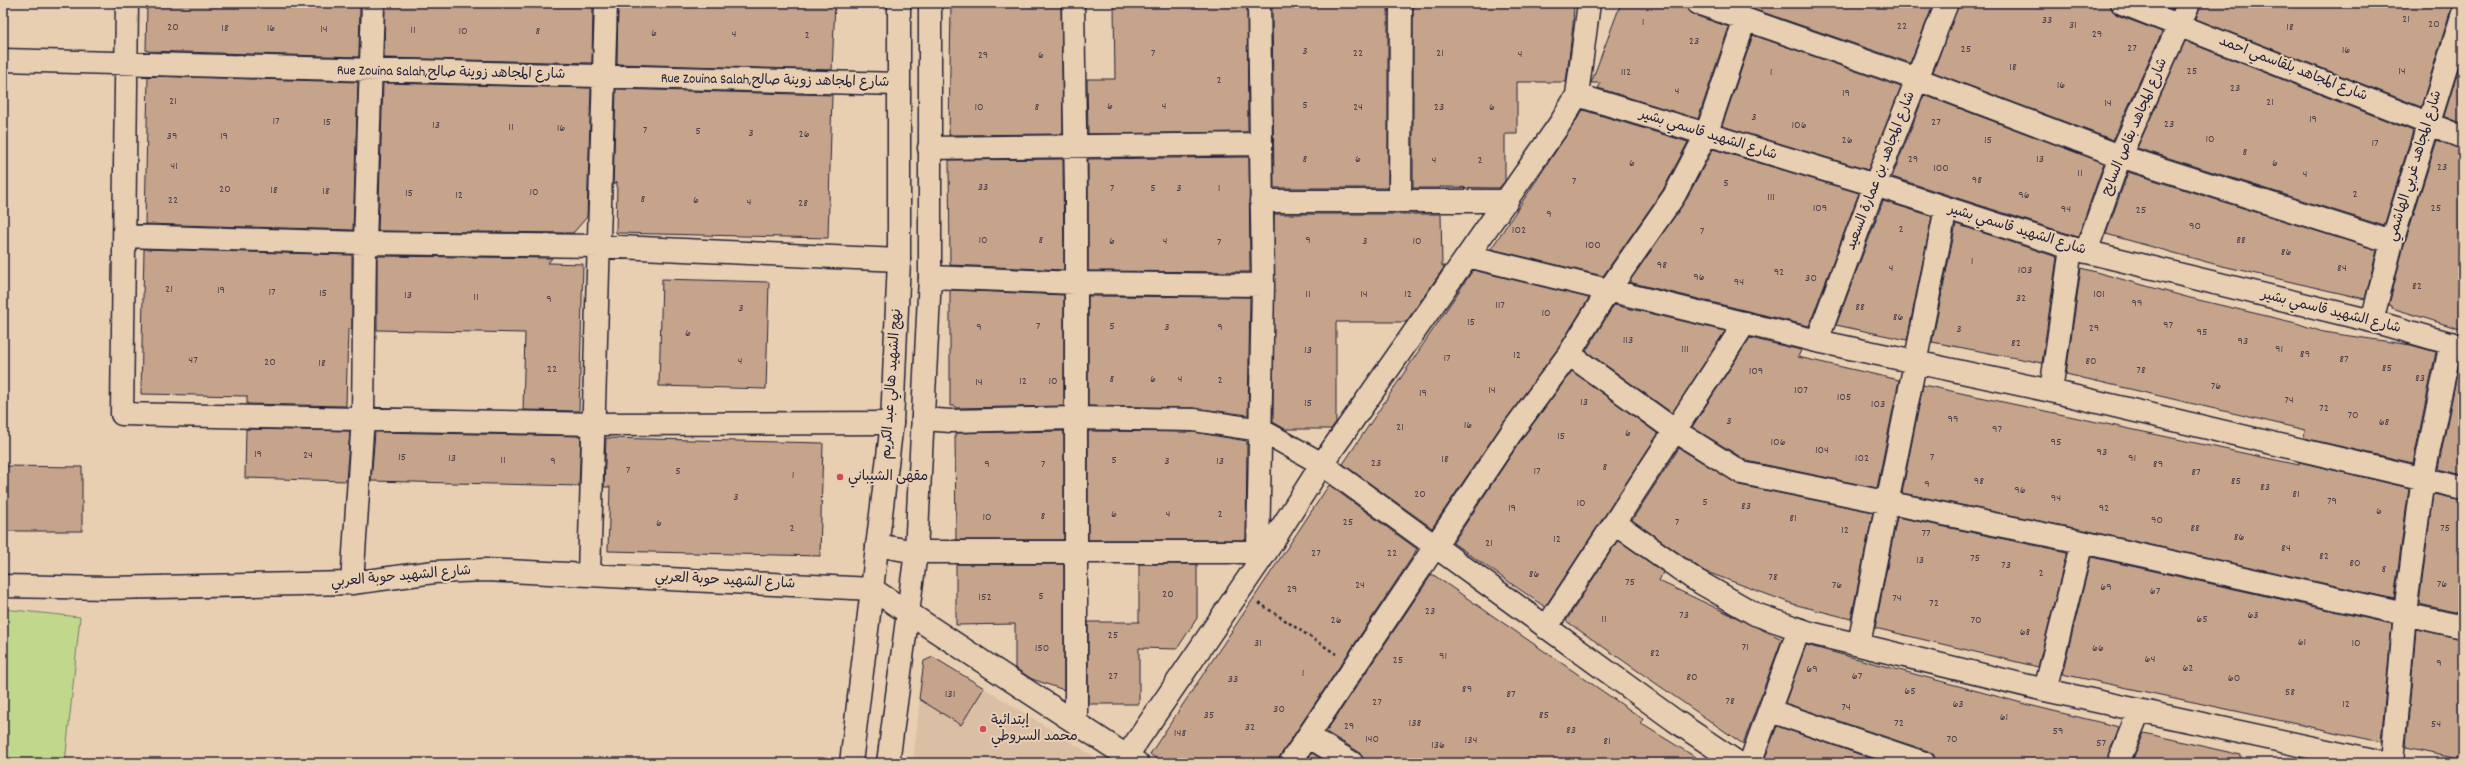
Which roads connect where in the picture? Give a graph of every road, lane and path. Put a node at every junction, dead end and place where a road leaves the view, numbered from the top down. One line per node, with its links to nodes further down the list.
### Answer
1 (127, 3): 18 (street)
2 (373, 3): 19 (street)
3 (606, 3): 20 (street)
4 (899, 3): 22 (street, نهج الشهيد هالي عبد الكريم)
5 (930, 3): 25 (street)
6 (1073, 3): 30 (street)
7 (1259, 3): 29 (street)
8 (1401, 3): 35 (street)
9 (1589, 3): 23 (street)
10 (1699, 3): 15 (street)
11 (1947, 3): 21 (street, شارع المجاهد بن عمارة السعيد)
12 (2122, 3): 16 (street, شارع المجاهد بلقاسمي احمد)
13 (2189, 3): 16 (street, شارع المجاهد بقاص السايح)
14 (2463, 13): 26 (street, شارع المجاهد غربي الهاشمي)
15 (1745, 19): 21 (street); 27 (street)
16 (2179, 25): 26 (street, شارع المجاهد بلقاسمي احمد); 32 (street, شارع المجاهد بقاص السايح)
17 (3, 60): 18 (street, Rue Zouina Salah,شارع المجاهد زوينة صالح)
18 (126, 62): 19 (street, Rue Zouina Salah,شارع المجاهد زوينة صالح); 38 (street)
19 (371, 71): 20 (street, Rue Zouina Salah,شارع المجاهد زوينة صالح); 40 (street)
20 (603, 77): 22 (street, Rue Zouina Salah,شارع المجاهد زوينة صالح); 41 (street)
21 (1916, 79): 32 (street); 33 (street, شارع المجاهد بن عمارة السعيد)
22 (898, 84): 24 (street, نهج الشهيد هالي عبد الكريم)
23 (1577, 95): 27 (street, شارع الشهيد قاسمي بشير); 36 (street)
24 (898, 108): 25 (street); 44 (street, نهج الشهيد هالي عبد الكريم)
25 (929, 110): 31 (street)
26 (2428, 123): 28 (street, شارع المجاهد بلقاسمي احمد); 39 (street, شارع المجاهد غربي الهاشمي)
27 (1706, 135): 33 (street, شارع الشهيد قاسمي بشير); 48 (street)
28 (2463, 137)
29 (1261, 144): 30 (street); 34 (street)
30 (1074, 147): 31 (street); 46 (street)
31 (930, 148): 45 (street)
32 (2120, 156): 39 (street); 42 (street, شارع المجاهد بقاص السايح)
33 (1875, 185): 37 (street, شارع الشهيد قاسمي بشير); 51 (street, شارع المجاهد بن عمارة السعيد)
34 (1261, 201): 35 (street); 47 (street)
35 (1400, 201): 36 (street)
36 (1506, 201): 43 (street)
37 (1946, 208): 42 (street, شارع الشهيد قاسمي بشير); 54 (street)
38 (125, 236): 40 (street); 56 (street)
39 (2392, 242): 49 (street, شارع المجاهد غربي الهاشمي)
40 (365, 243): 41 (street); 56 (street)
41 (598, 246): 44 (street); 60 (street)
42 (2079, 250): 49 (street, شارع الشهيد قاسمي بشير); 55 (street, شارع المجاهد بقاص السايح)
43 (1468, 256): 48 (street); 63 (street)
44 (899, 260): 59 (street, نهج الشهيد هالي عبد الكريم)
45 (930, 277): 46 (street); 58 (street)
46 (1075, 283): 47 (street); 57 (street)
47 (1263, 286): 61 (street)
48 (1608, 291): 50 (street); 53 (street)
49 (2372, 321): 52 (street, شارع الشهيد قاسمي بشير)
50 (1745, 323): 51 (street); 62 (street)
51 (1817, 341): 54 (street)
52 (2457, 345): 64 (street)
53 (1568, 354): 62 (street); 70 (street)
54 (1917, 362): 55 (street); 66 (street)
55 (2051, 391): 64 (street)
56 (363, 417): 60 (street); 75 (street)
57 (1075, 418): 58 (street); 61 (street); 73 (street)
58 (923, 420): 72 (street)
59 (892, 423): 60 (street); 69 (street, نهج الشهيد هالي عبد الكريم)
60 (595, 424): 74 (street)
61 (1261, 430): 63 (street); 71 (street)
62 (1674, 430): 66 (street); 67 (street)
63 (1322, 464): 70 (street); 71 (street)
64 (2423, 478): 65 (street); 79 (street)
65 (2463, 488)
66 (1887, 501): 68 (street); 84 (street)
67 (1615, 523): 82 (street); 83 (street)
68 (2082, 542): 79 (street); 86 (street)
69 (877, 545): 72 (street); 77 (street, نهج الشهيد هالي عبد الكريم)
70 (1437, 548): 82 (street); 85 (street)
71 (1262, 551): 73 (street); 78 (street)
72 (916, 552): 73 (street); 80 (street)
73 (1075, 554): 89 (street)
74 (589, 574): 75 (street, شارع الشهيد حوبة العربي); 77 (street, شارع الشهيد حوبة العربي)
75 (352, 583): 76 (street, شارع الشهيد حوبة العربي)
76 (3, 586)
77 (872, 589): 80 (street); 92 (street, نهج الشهيد هالي عبد الكريم)
78 (1239, 590): 85 (path); 91 (street)
79 (2405, 613): 81 (street); 101 (street)
80 (906, 614): 89 (street); 93 (street)
81 (2463, 627)
82 (1546, 628): 96 (street)
83 (1799, 629): 84 (street); 88 (street)
84 (1859, 644): 86 (street)
85 (1355, 667): 90 (street)
86 (2045, 690): 87 (street)
87 (2139, 711): 99 (street); 100 (street)
88 (1770, 712): 97 (street); 98 (street)
89 (1076, 723): 91 (street)
90 (1308, 736): 94 (street); 95 (street)
91 (1129, 761)
92 (851, 763)
93 (888, 763)
94 (1290, 763)
95 (1352, 763)
96 (1738, 763)
97 (1750, 763)
98 (1924, 763)
99 (2118, 763)
100 (2383, 763)
101 (2392, 763)

